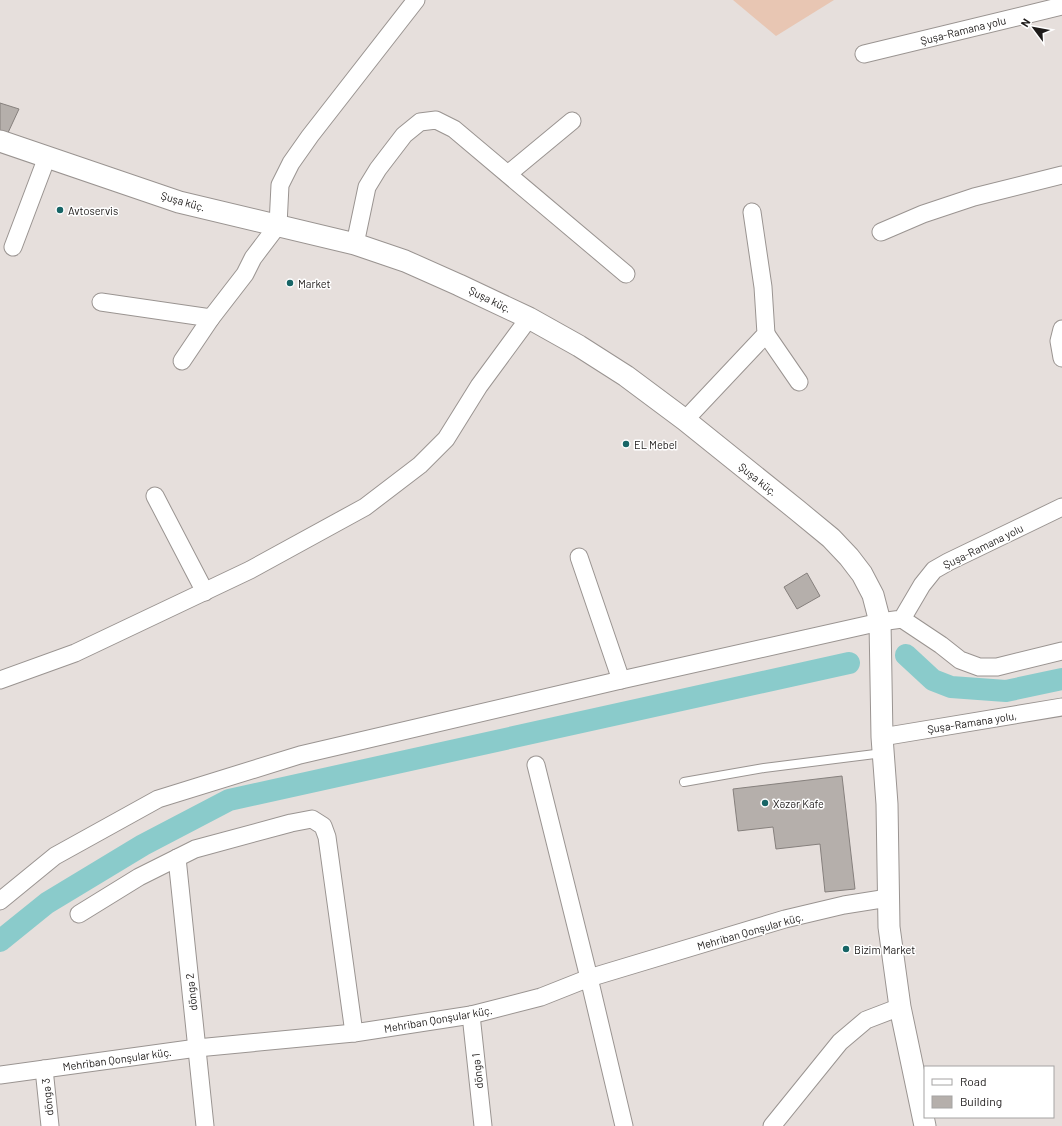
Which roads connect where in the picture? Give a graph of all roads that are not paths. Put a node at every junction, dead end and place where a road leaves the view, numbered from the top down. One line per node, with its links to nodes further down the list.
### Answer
1 (416, 0): 10 (street)
2 (1062, 6): 3 (street, Şuşa-Ramana yolu)
3 (864, 54)
4 (572, 121): 7 (street)
5 (0, 141): 6 (street, Şuşa küç.)
6 (47, 157): 10 (street, Şuşa küç.); 13 (street)
7 (508, 174): 12 (street); 14 (street)
8 (1062, 175): 11 (street)
9 (752, 212): 19 (street)
10 (278, 225): 12 (street, Şuşa küç.); 16 (street)
11 (881, 232)
12 (356, 244): 17 (street, Şuşa küç.)
13 (13, 247)
14 (626, 274)
15 (101, 302): 16 (street)
16 (211, 318): 21 (street)
17 (529, 318): 23 (street, Şuşa küç.); 27 (street)
18 (1062, 328): 20 (street)
19 (766, 334): 22 (street); 23 (street)
20 (1062, 358)
21 (182, 361)
22 (799, 382)
23 (685, 420): 29 (street, Şuşa küç.)
24 (155, 496): 27 (street)
25 (1062, 507): 28 (street, Şuşa-Ramana yolu)
26 (580, 557): 32 (street)
27 (205, 592): 31 (street)
28 (902, 619): 29 (street); 30 (street)
29 (880, 622): 32 (street); 34 (street, Şuşa küç.)
30 (1062, 651)
31 (0, 680)
32 (621, 680): 39 (street)
33 (1062, 707): 34 (street, Şuşa-Ramana yolu,)
34 (883, 745): 36 (lane); 38 (street, Şuşa küç.)
35 (536, 765): 41 (street)
36 (684, 782)
37 (177, 858): 40 (street); 44 (street); 45 (street, döngə 2)
38 (888, 898): 41 (street, Mehriban Qonşular küç.); 42 (street, Şuşa küç.)
39 (0, 901)
40 (79, 914)
41 (589, 978): 43 (street, Mehriban Qonşular küç.); 51 (street)
42 (900, 1007): 52 (street); 53 (street, Şuşa küç.)
43 (471, 1016): 44 (street, Mehriban Qonşular küç.); 50 (street, döngə 1)
44 (354, 1033): 45 (street, Mehriban Qonşular küç.)
45 (197, 1048): 46 (street, Mehriban Qonşular küç.); 49 (street, döngə 2)
46 (44, 1069): 47 (street, Mehriban Qonşular küç.); 48 (street, döngə 3)
47 (0, 1075)
48 (50, 1126)
49 (205, 1126)
50 (483, 1126)
51 (624, 1126)
52 (772, 1126)
53 (925, 1126)

